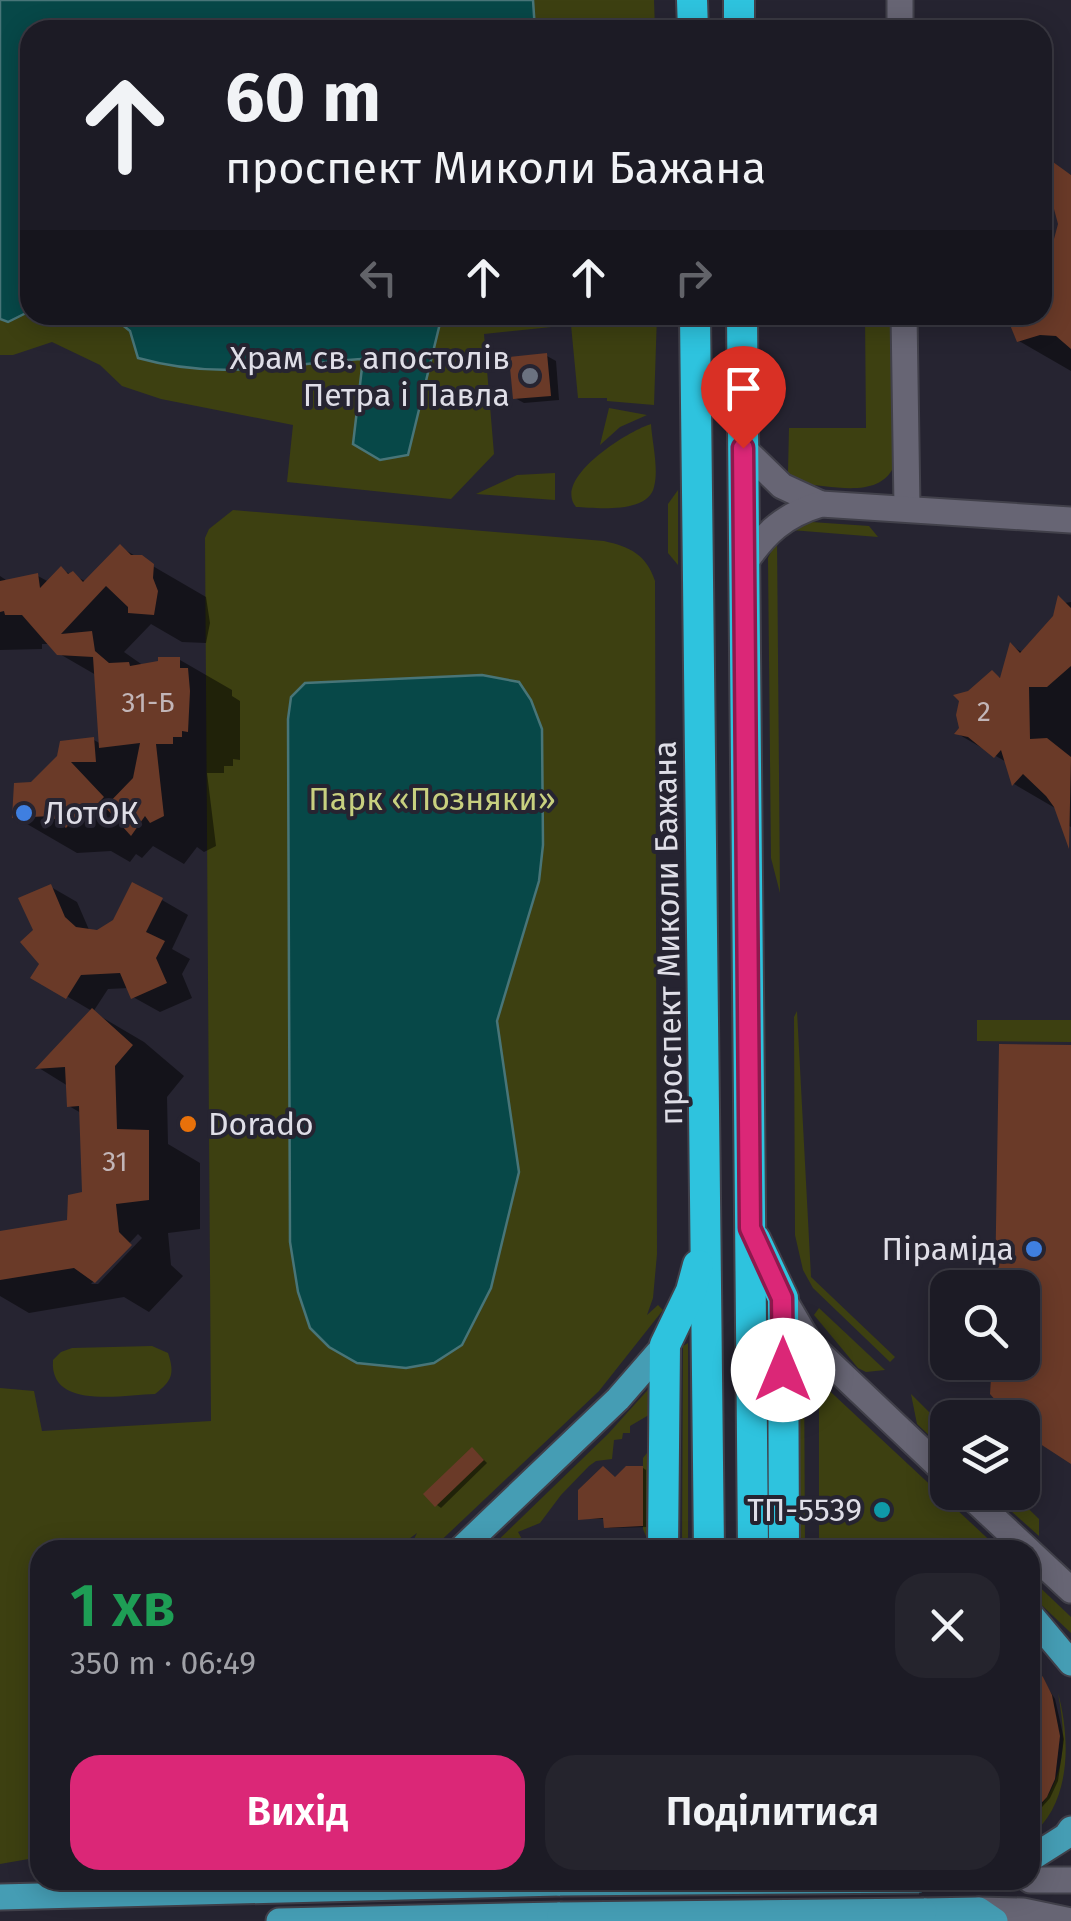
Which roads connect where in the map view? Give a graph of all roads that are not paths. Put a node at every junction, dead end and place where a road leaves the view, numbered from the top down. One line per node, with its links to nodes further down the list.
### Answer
1 (695, 325): 10 (highway, проспект Миколи Бажана)
2 (742, 325): 4 (highway)
3 (904, 325): 6 (street)
4 (743, 448): 5 (street); 8 (highway)
5 (821, 504): 6 (street); 8 (street)
6 (907, 508): 7 (street)
7 (1071, 520)
8 (744, 564): 9 (highway)
9 (750, 1228): 11 (highway); 18 (highway)
10 (706, 1233): 12 (highway); 17 (highway, проспект Миколи Бажана)
11 (782, 1298): 13 (street); 19 (highway)
12 (665, 1345): 15 (main road); 16 (highway)
13 (930, 1458)
14 (985, 1510): 20 (street)
15 (470, 1540)
16 (663, 1540)
17 (709, 1540)
18 (753, 1540)
19 (784, 1540)
20 (1017, 1540)
21 (1040, 1561): 22 (street)
22 (1071, 1590)
23 (1040, 1626): 24 (main road)
24 (1071, 1663)
25 (1071, 1829): 26 (main road)
26 (1040, 1853)
27 (1040, 1880): 28 (street)
28 (1071, 1880)
29 (38, 1890): 35 (main road)
30 (217, 1890): 35 (main road)
31 (664, 1890): 39 (highway)
32 (712, 1890): 40 (highway)
33 (756, 1890): 41 (highway)
34 (787, 1890): 42 (highway)
35 (12, 1896)
36 (987, 1916): 37 (main road, bridge); 43 (street)
37 (510, 1918): 38 (main road)
38 (279, 1921)
39 (665, 1921)
40 (712, 1921)
41 (757, 1921)
42 (788, 1921)
43 (1071, 1921)

